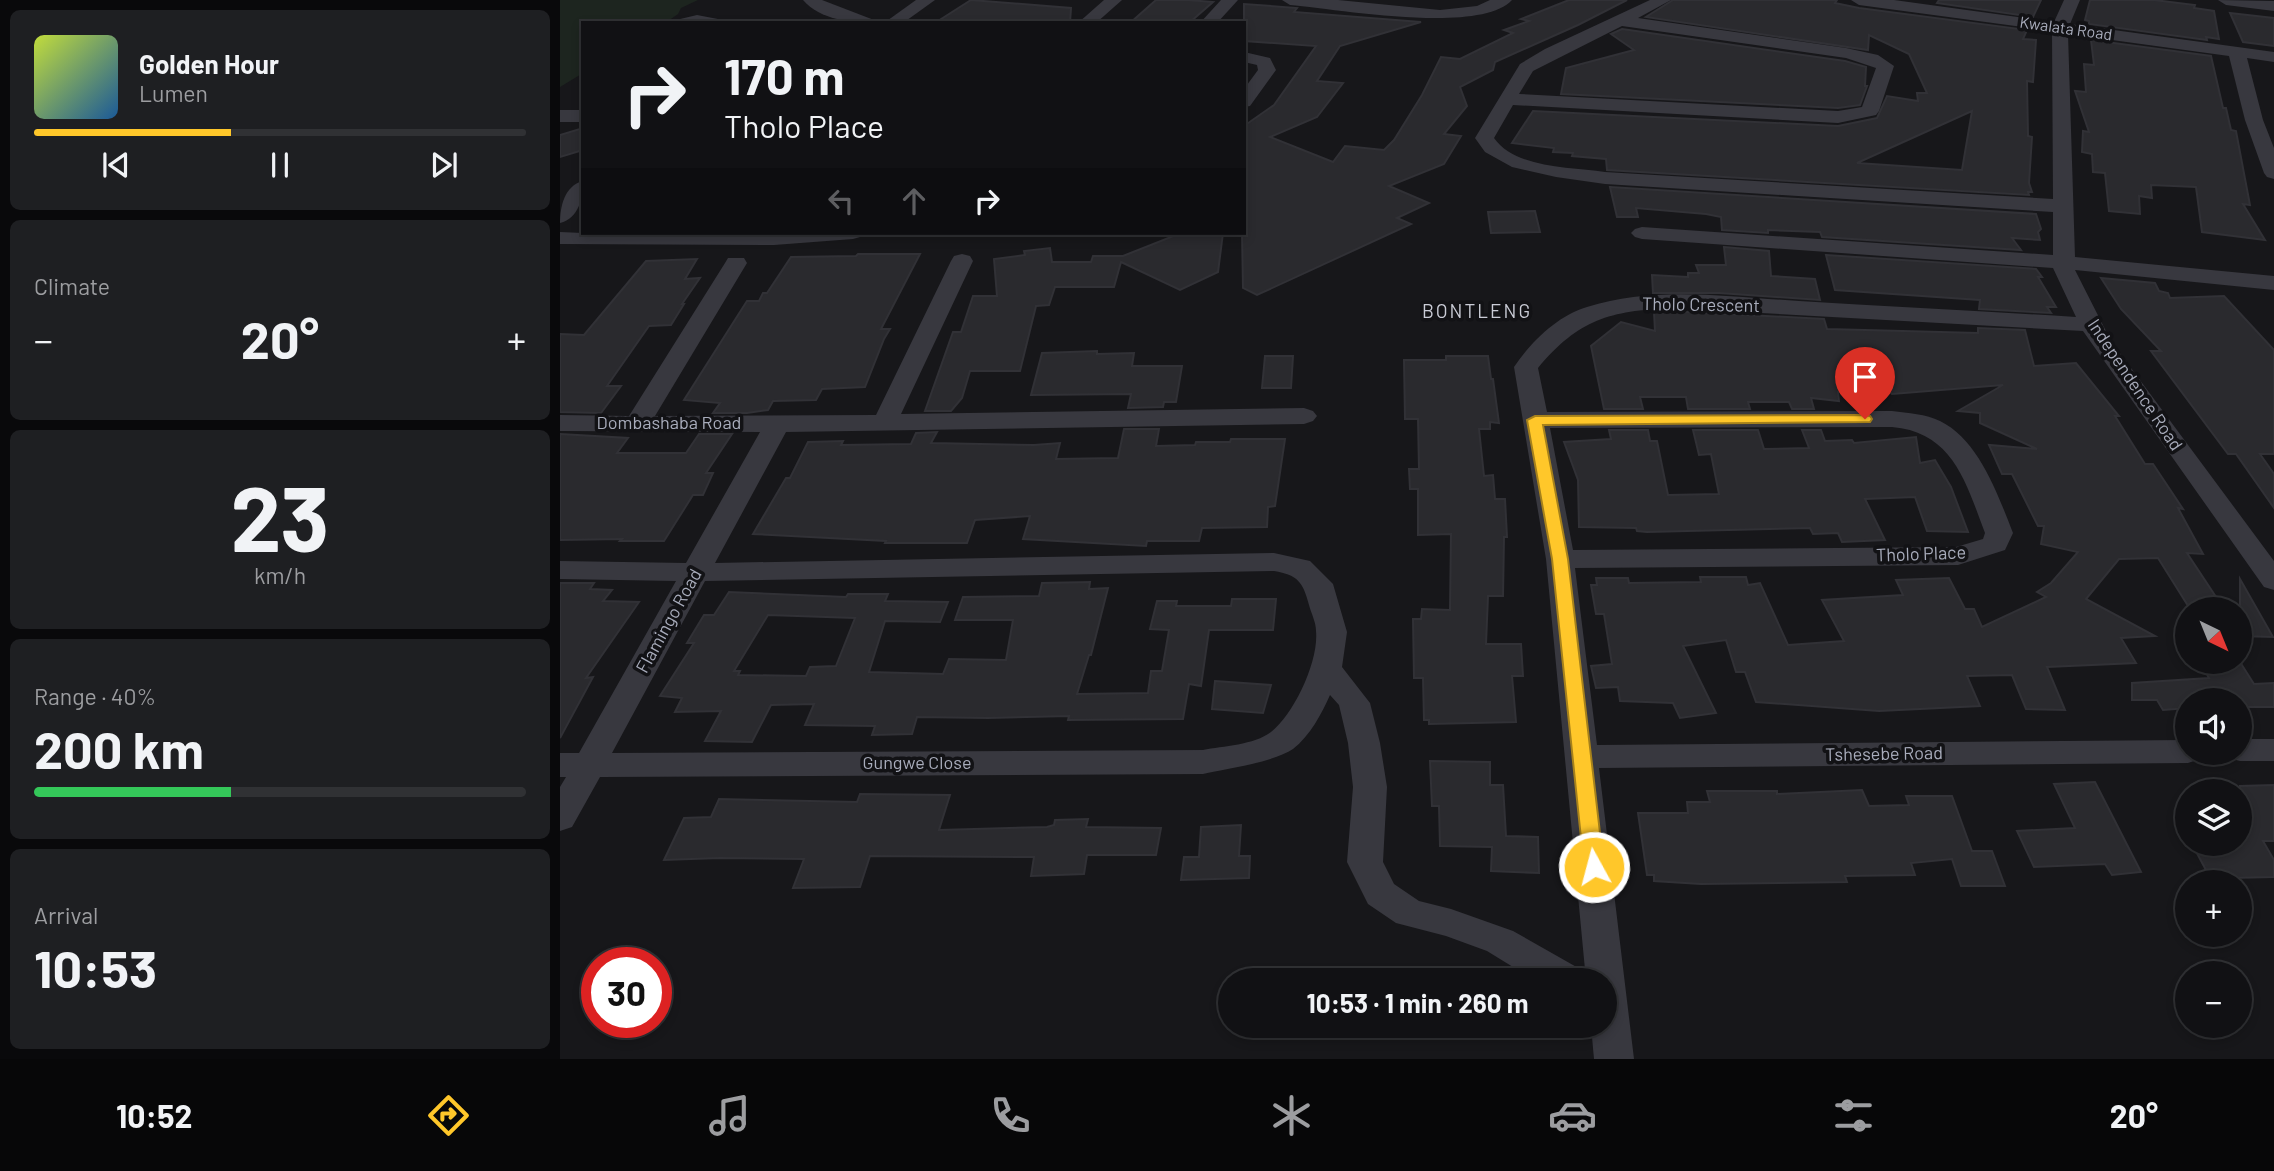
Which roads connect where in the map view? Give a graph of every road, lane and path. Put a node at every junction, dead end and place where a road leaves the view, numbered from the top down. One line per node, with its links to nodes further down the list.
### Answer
1 (811, 0): 12 (street)
2 (928, 0): 13 (street)
3 (1114, 0): 14 (street)
4 (1230, 0): 15 (street)
5 (1290, 0): 6 (street)
6 (1504, 0)
7 (1663, 0): 16 (street)
8 (1859, 0): 17 (street, Kwalata Road)
9 (2072, 0): 17 (street, Independence Road)
10 (2225, 0): 11 (street)
11 (2274, 6)
12 (862, 21)
13 (895, 21)
14 (1088, 21)
15 (1210, 21)
16 (1623, 21): 22 (street); 22 (street)
17 (2060, 27): 18 (street, Kwalata Road); 27 (street, Independence Road)
18 (2237, 52): 19 (street, Kwalata Road); 25 (street)
19 (2274, 57)
20 (1246, 58): 21 (street)
21 (1246, 99)
22 (1508, 99): 27 (street)
23 (560, 116): 24 (street)
24 (581, 116)
25 (2274, 173)
26 (580, 193): 28 (street)
27 (2063, 206): 33 (street, Independence Road)
28 (560, 217)
29 (1642, 233): 33 (street)
30 (827, 235): 31 (street)
31 (560, 238)
32 (962, 261): 40 (street)
33 (2064, 262): 35 (street); 36 (street, Independence Road)
34 (736, 263): 39 (street)
35 (2274, 283)
36 (2092, 325): 38 (street, Tholo Crescent); 46 (street, Independence Road)
37 (1304, 416): 40 (street, Dombashaba Road)
38 (1535, 420): 43 (street, Tholo Crescent); 43 (street, Tholo Place)
39 (638, 422): 41 (street, Dombashaba Road); 42 (street, Dombashaba Road)
40 (885, 422): 42 (street, Dombashaba Road)
41 (560, 423)
42 (777, 424): 45 (street, Flamingo Road)
43 (1560, 559): 51 (street, Tholo Crescent)
44 (560, 570): 45 (street, Gungwe Close)
45 (696, 572): 47 (street, Gungwe Close); 52 (street, Flamingo Road)
46 (2274, 581)
47 (1326, 668): 52 (street, Gungwe Close); 54 (street)
48 (2252, 750): 49 (street)
49 (2274, 750)
50 (2175, 751): 51 (street, Tshesebe Road)
51 (1581, 757): 55 (street, Tholo Crescent)
52 (575, 765): 53 (street, Flamingo Road)
53 (560, 818)
54 (1546, 968)
55 (1603, 968)
56 (1611, 1038): 57 (street, Tholo Crescent)
57 (1614, 1059)

